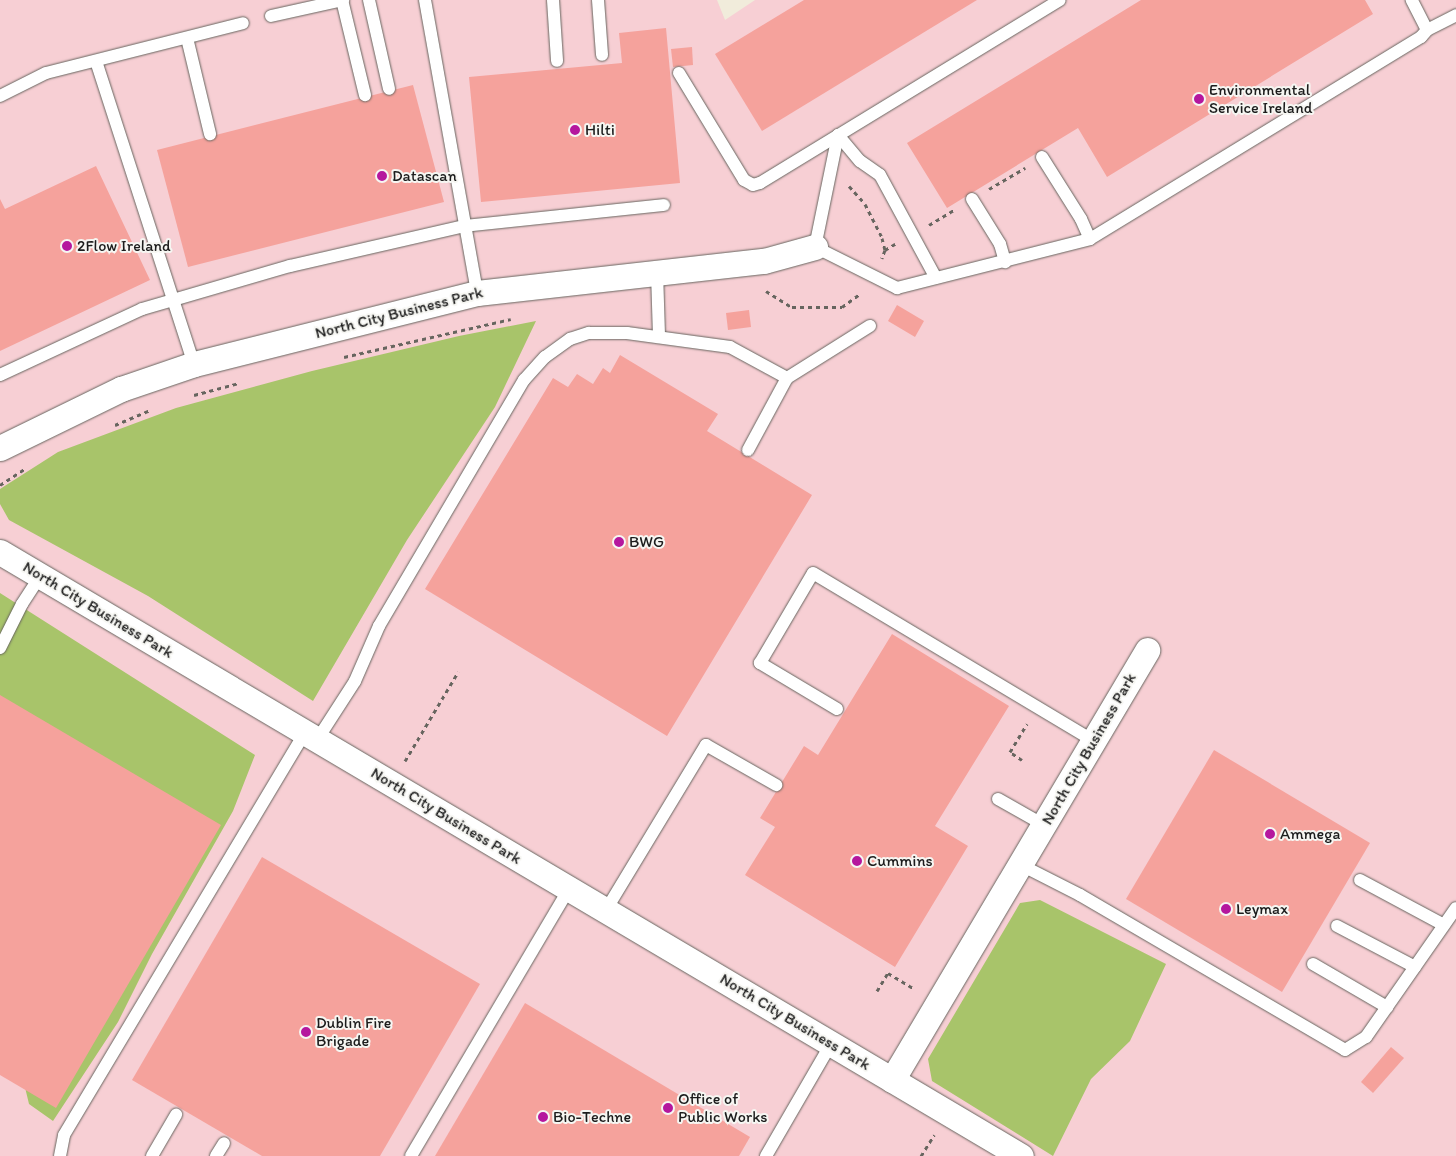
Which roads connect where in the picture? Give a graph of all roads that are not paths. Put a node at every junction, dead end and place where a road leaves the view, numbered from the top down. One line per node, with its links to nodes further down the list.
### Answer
1 (342, 0): 9 (lane); 18 (lane)
2 (369, 0): 17 (lane)
3 (425, 0): 25 (lane)
4 (552, 0): 15 (lane)
5 (598, 0): 13 (lane)
6 (1060, 0): 21 (lane)
7 (1412, 0): 11 (lane)
8 (1456, 15): 11 (lane)
9 (271, 16)
10 (243, 23): 12 (lane)
11 (1427, 30): 26 (lane)
12 (187, 38): 14 (lane); 20 (lane)
13 (602, 55)
14 (96, 61): 19 (lane); 32 (lane)
15 (557, 61)
16 (679, 73): 21 (lane)
17 (389, 89)
18 (365, 95)
19 (0, 96)
20 (210, 134)
21 (838, 135): 27 (lane); 30 (lane)
22 (1042, 157): 26 (lane)
23 (972, 199): 28 (lane)
24 (664, 205): 25 (lane)
25 (464, 226): 31 (lane); 32 (lane)
26 (1090, 239): 28 (lane)
27 (815, 247): 29 (street, North City Business Park); 30 (lane)
28 (1005, 262): 30 (lane)
29 (657, 272): 31 (street, North City Business Park); 34 (lane)
30 (936, 278)
31 (477, 292): 35 (street, North City Business Park)
32 (171, 298): 35 (lane); 36 (lane)
33 (870, 326): 37 (lane)
34 (659, 338): 37 (lane); 45 (lane)
35 (194, 364): 38 (street, North City Business Park)
36 (0, 375)
37 (787, 378): 39 (lane)
38 (0, 448)
39 (748, 450)
40 (0, 552): 41 (street, North City Business Park)
41 (41, 576): 42 (lane); 45 (street, North City Business Park)
42 (0, 648)
43 (1147, 650): 46 (street, North City Business Park)
44 (837, 709): 46 (lane)
45 (311, 736): 52 (street, North City Business Park); 64 (lane)
46 (1094, 741): 49 (street, North City Business Park)
47 (776, 785): 54 (lane)
48 (998, 799): 49 (lane)
49 (1044, 825): 50 (street, North City Business Park)
50 (1021, 865): 59 (lane); 61 (street, North City Business Park)
51 (1360, 880): 55 (lane)
52 (569, 888): 54 (street, North City Business Park); 67 (lane)
53 (1456, 908): 55 (lane)
54 (606, 910): 60 (street, North City Business Park)
55 (1444, 925): 58 (lane)
56 (1337, 926): 58 (lane)
57 (1313, 964): 59 (lane)
58 (1415, 967): 59 (lane)
59 (1387, 1007)
60 (831, 1044): 61 (street, North City Business Park); 68 (lane)
61 (892, 1080): 69 (street, North City Business Park)
62 (176, 1115): 65 (lane)
63 (224, 1143): 66 (lane)
64 (60, 1156)
65 (152, 1156)
66 (216, 1156)
67 (411, 1156)
68 (766, 1156)
69 (1021, 1156)

